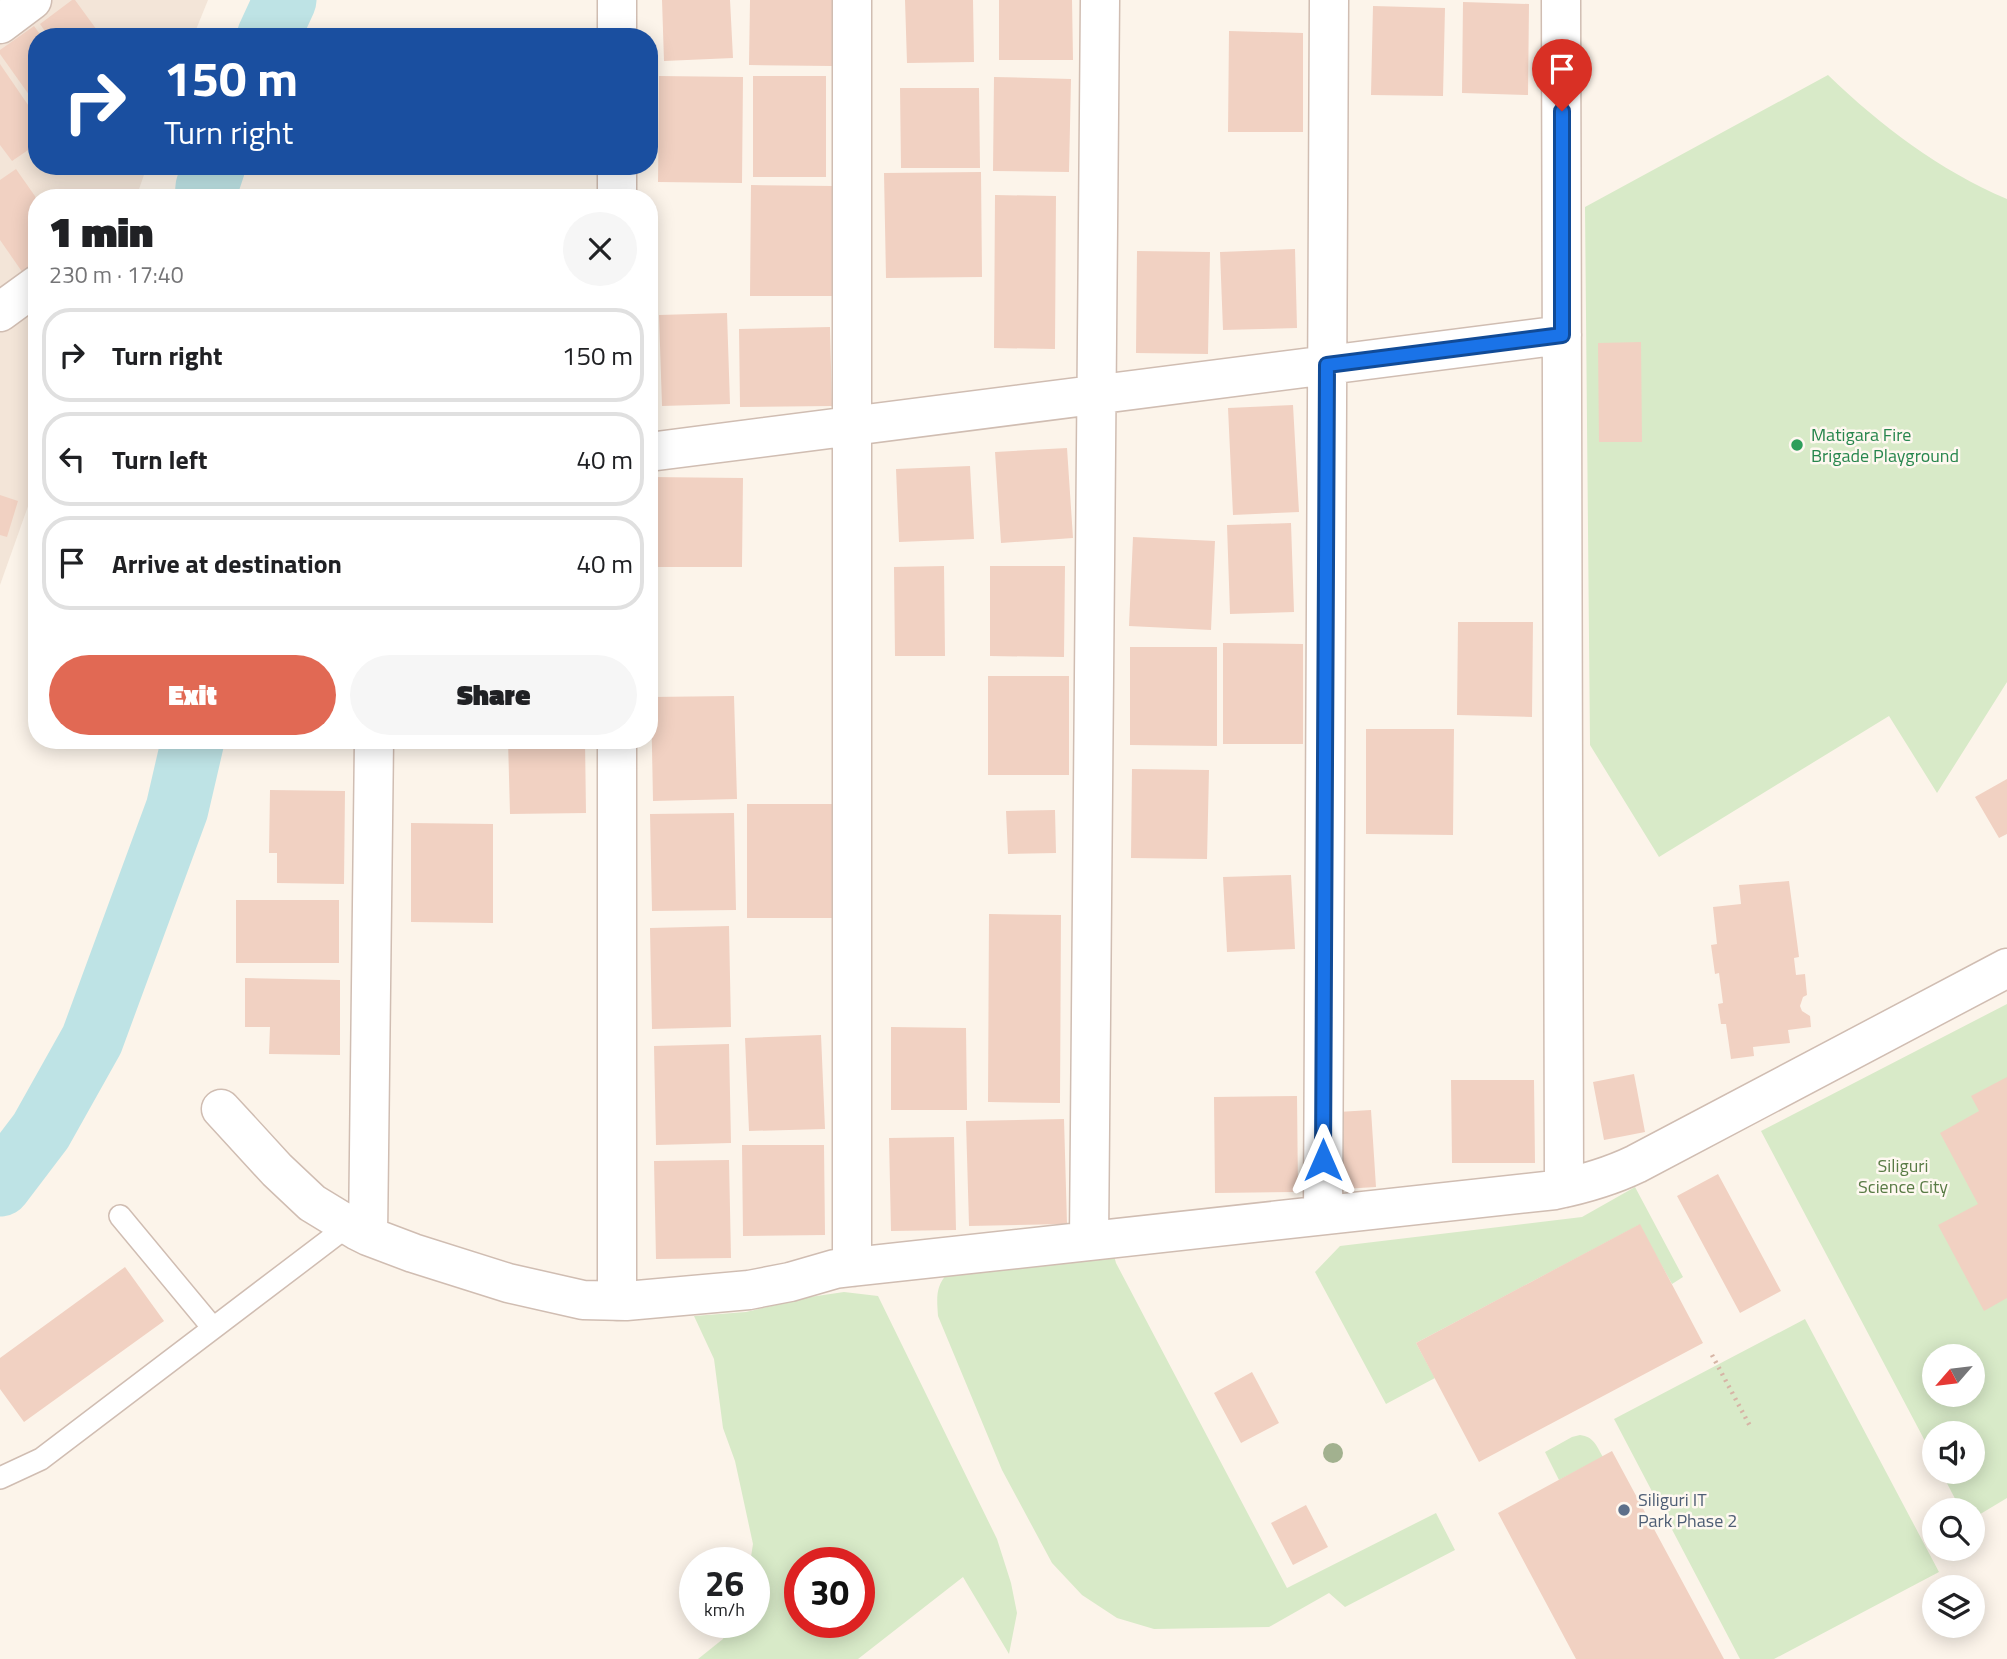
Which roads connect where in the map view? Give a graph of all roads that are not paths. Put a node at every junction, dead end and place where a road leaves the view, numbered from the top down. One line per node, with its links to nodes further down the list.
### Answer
1 (32, 0): 7 (street)
2 (617, 0): 8 (street)
3 (852, 0): 14 (street)
4 (1100, 0): 13 (street)
5 (1329, 0): 12 (street)
6 (1562, 0): 11 (street)
7 (0, 24)
8 (617, 28)
9 (28, 292): 10 (street)
10 (0, 312)
11 (1562, 335): 12 (street); 20 (street)
12 (1327, 365): 13 (street); 21 (street)
13 (1096, 394): 14 (street); 24 (street)
14 (852, 426): 15 (street); 25 (street)
15 (658, 451)
16 (374, 749): 23 (street)
17 (617, 749): 26 (street)
18 (2007, 968): 20 (street)
19 (221, 1109): 23 (street)
20 (1564, 1188): 21 (street)
21 (1323, 1215): 24 (street)
22 (120, 1216): 27 (lane)
23 (358, 1231): 26 (street); 27 (lane)
24 (1089, 1241): 25 (street)
25 (852, 1267): 26 (street)
26 (617, 1301)
27 (213, 1328): 28 (lane)
28 (2, 1474)

